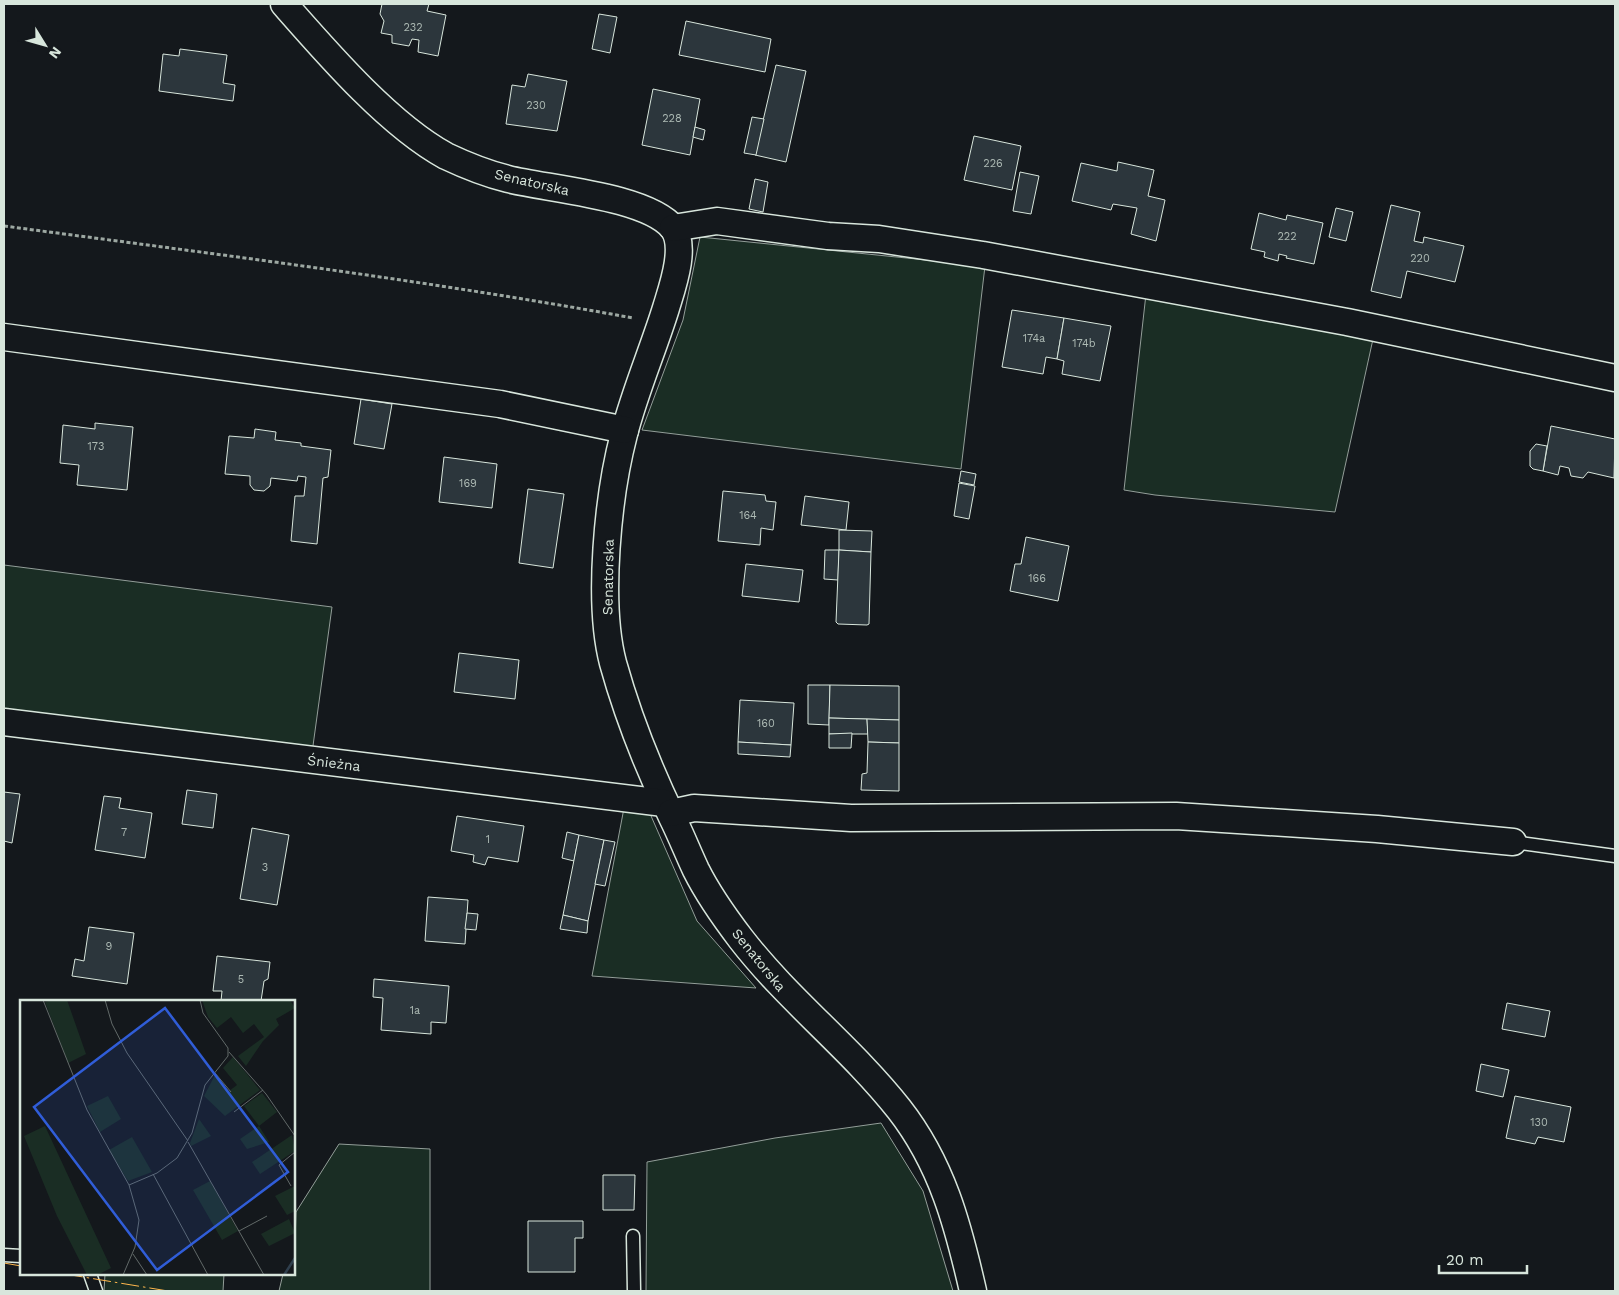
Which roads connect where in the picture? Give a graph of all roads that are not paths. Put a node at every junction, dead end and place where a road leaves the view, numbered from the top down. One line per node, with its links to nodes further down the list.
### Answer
1 (284, 4): 2 (street, Senatorska)
2 (673, 228): 4 (street); 5 (street, Senatorska)
3 (4, 337): 5 (street)
4 (1615, 378)
5 (625, 430): 7 (street, Senatorska)
6 (4, 722): 7 (street, Śnieżna)
7 (667, 808): 8 (street, Śnieżna); 16 (street, Senatorska)
8 (1514, 842): 9 (lane)
9 (1615, 856)
10 (634, 1236): 15 (lane)
11 (4, 1255): 12 (lane)
12 (20, 1256)
13 (90, 1275): 14 (lane)
14 (96, 1291)
15 (634, 1291)
16 (973, 1291)

